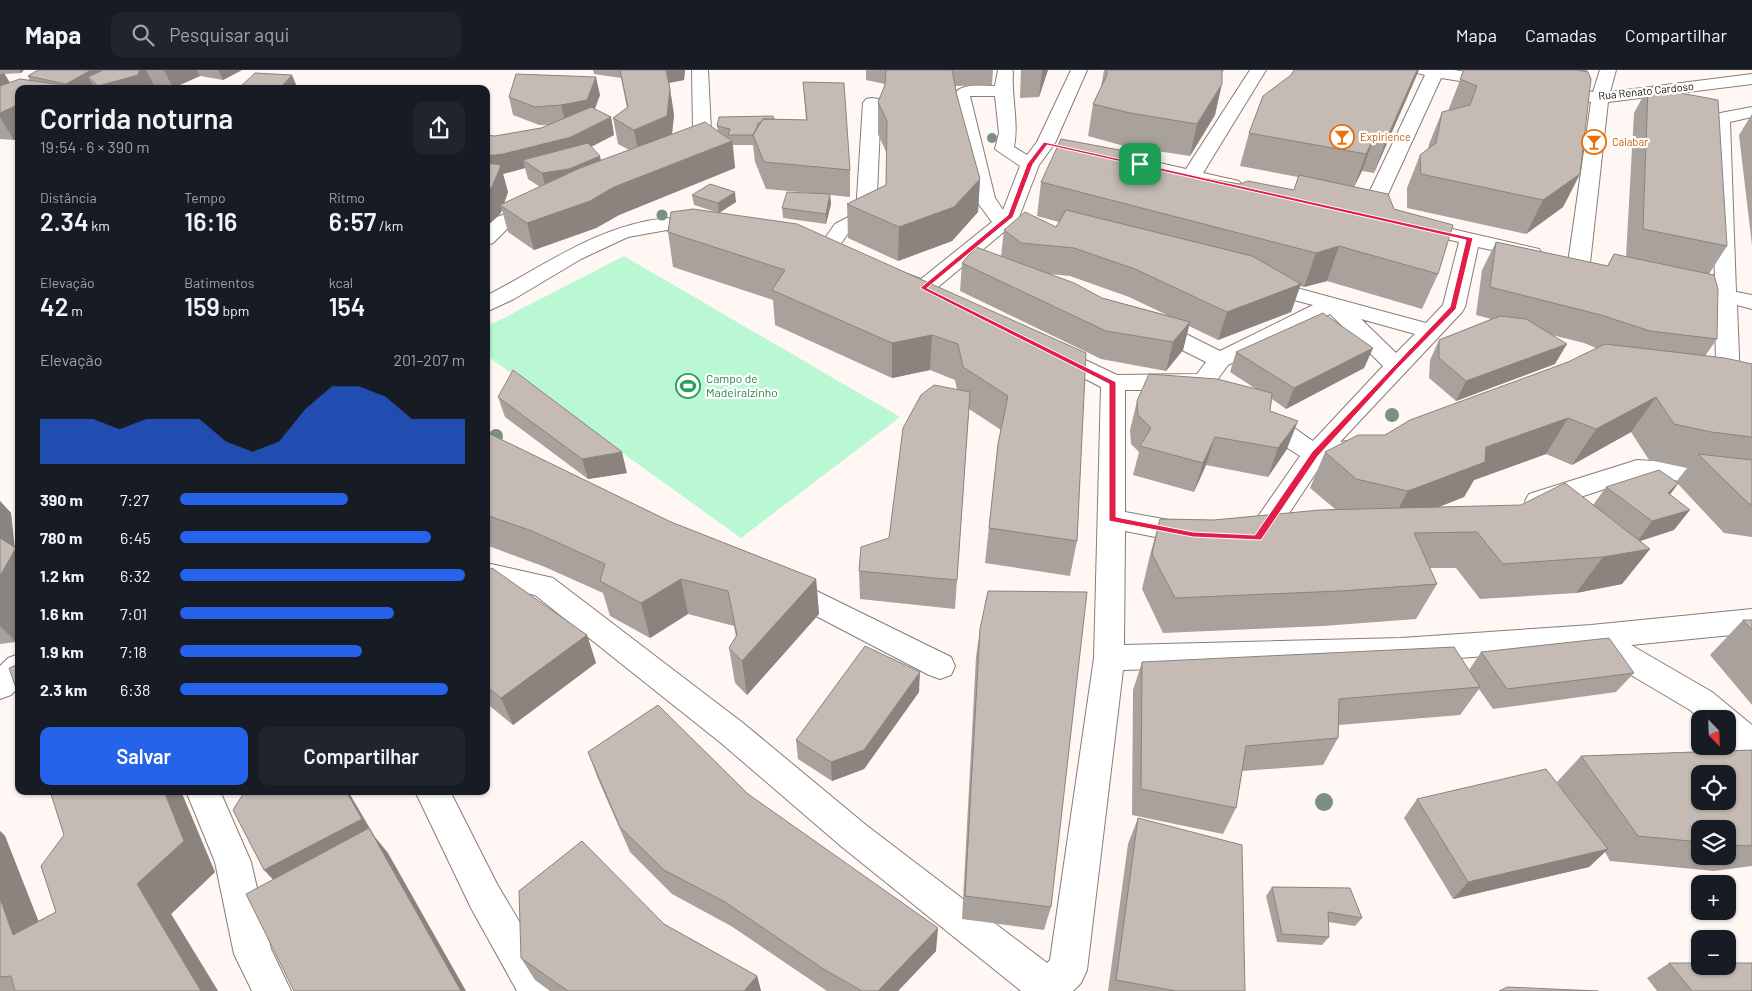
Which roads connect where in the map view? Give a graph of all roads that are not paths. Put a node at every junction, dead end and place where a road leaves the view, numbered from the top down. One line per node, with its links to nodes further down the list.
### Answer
1 (700, 70): 18 (street)
2 (1079, 70): 17 (street)
3 (1258, 70): 20 (street)
4 (1608, 70): 13 (street)
5 (1431, 71): 9 (street); 26 (street)
6 (1005, 72): 12 (street)
7 (1676, 74): 10 (street)
8 (1752, 79): 10 (street, Rua Renato Cardoso)
9 (1512, 84)
10 (1698, 86): 13 (street, Rua Renato Cardoso)
11 (1541, 89): 13 (street, Rua Renato Cardoso)
12 (1003, 92): 19 (street); 23 (street)
13 (1600, 98): 15 (street); 26 (street)
14 (872, 103): 27 (street)
15 (1656, 107)
16 (1752, 112): 31 (street)
17 (1062, 147): 19 (street); 20 (street)
18 (664, 156)
19 (1030, 164): 23 (street)
20 (1191, 176): 21 (street)
21 (1247, 188)
22 (558, 199): 25 (street)
23 (1014, 220): 28 (street)
24 (723, 231): 33 (street)
25 (490, 235)
26 (1470, 238): 36 (street)
27 (806, 241)
28 (880, 270)
29 (1238, 278): 34 (street)
30 (1690, 288): 31 (street)
31 (1727, 297): 32 (street); 41 (street)
32 (1752, 302)
33 (490, 303)
34 (1333, 304): 36 (street); 38 (street); 39 (street)
35 (1136, 318): 38 (street)
36 (1431, 331): 39 (street)
37 (1035, 344): 42 (street)
38 (1220, 360): 42 (street)
39 (1396, 366): 46 (street)
40 (1691, 376): 41 (street)
41 (1728, 382): 43 (street)
42 (1113, 383): 49 (street)
43 (1752, 389)
44 (1244, 408): 46 (street)
45 (1389, 444): 46 (street)
46 (1315, 454): 51 (street)
47 (1752, 482): 48 (street)
48 (1517, 508)
49 (1112, 519): 51 (street); 56 (street)
50 (1286, 537): 51 (street)
51 (1258, 538)
52 (490, 571): 65 (street)
53 (762, 575): 57 (street)
54 (1752, 621): 55 (street)
55 (1591, 637): 56 (street); 60 (street)
56 (1109, 658): 65 (street)
57 (940, 666)
58 (15, 671): 59 (street)
59 (0, 686)
60 (1712, 710)
61 (1736, 731): 62 (street)
62 (1752, 750)
63 (205, 795): 66 (street)
64 (434, 795): 67 (street)
65 (1045, 989)
66 (272, 991)
67 (538, 991)

